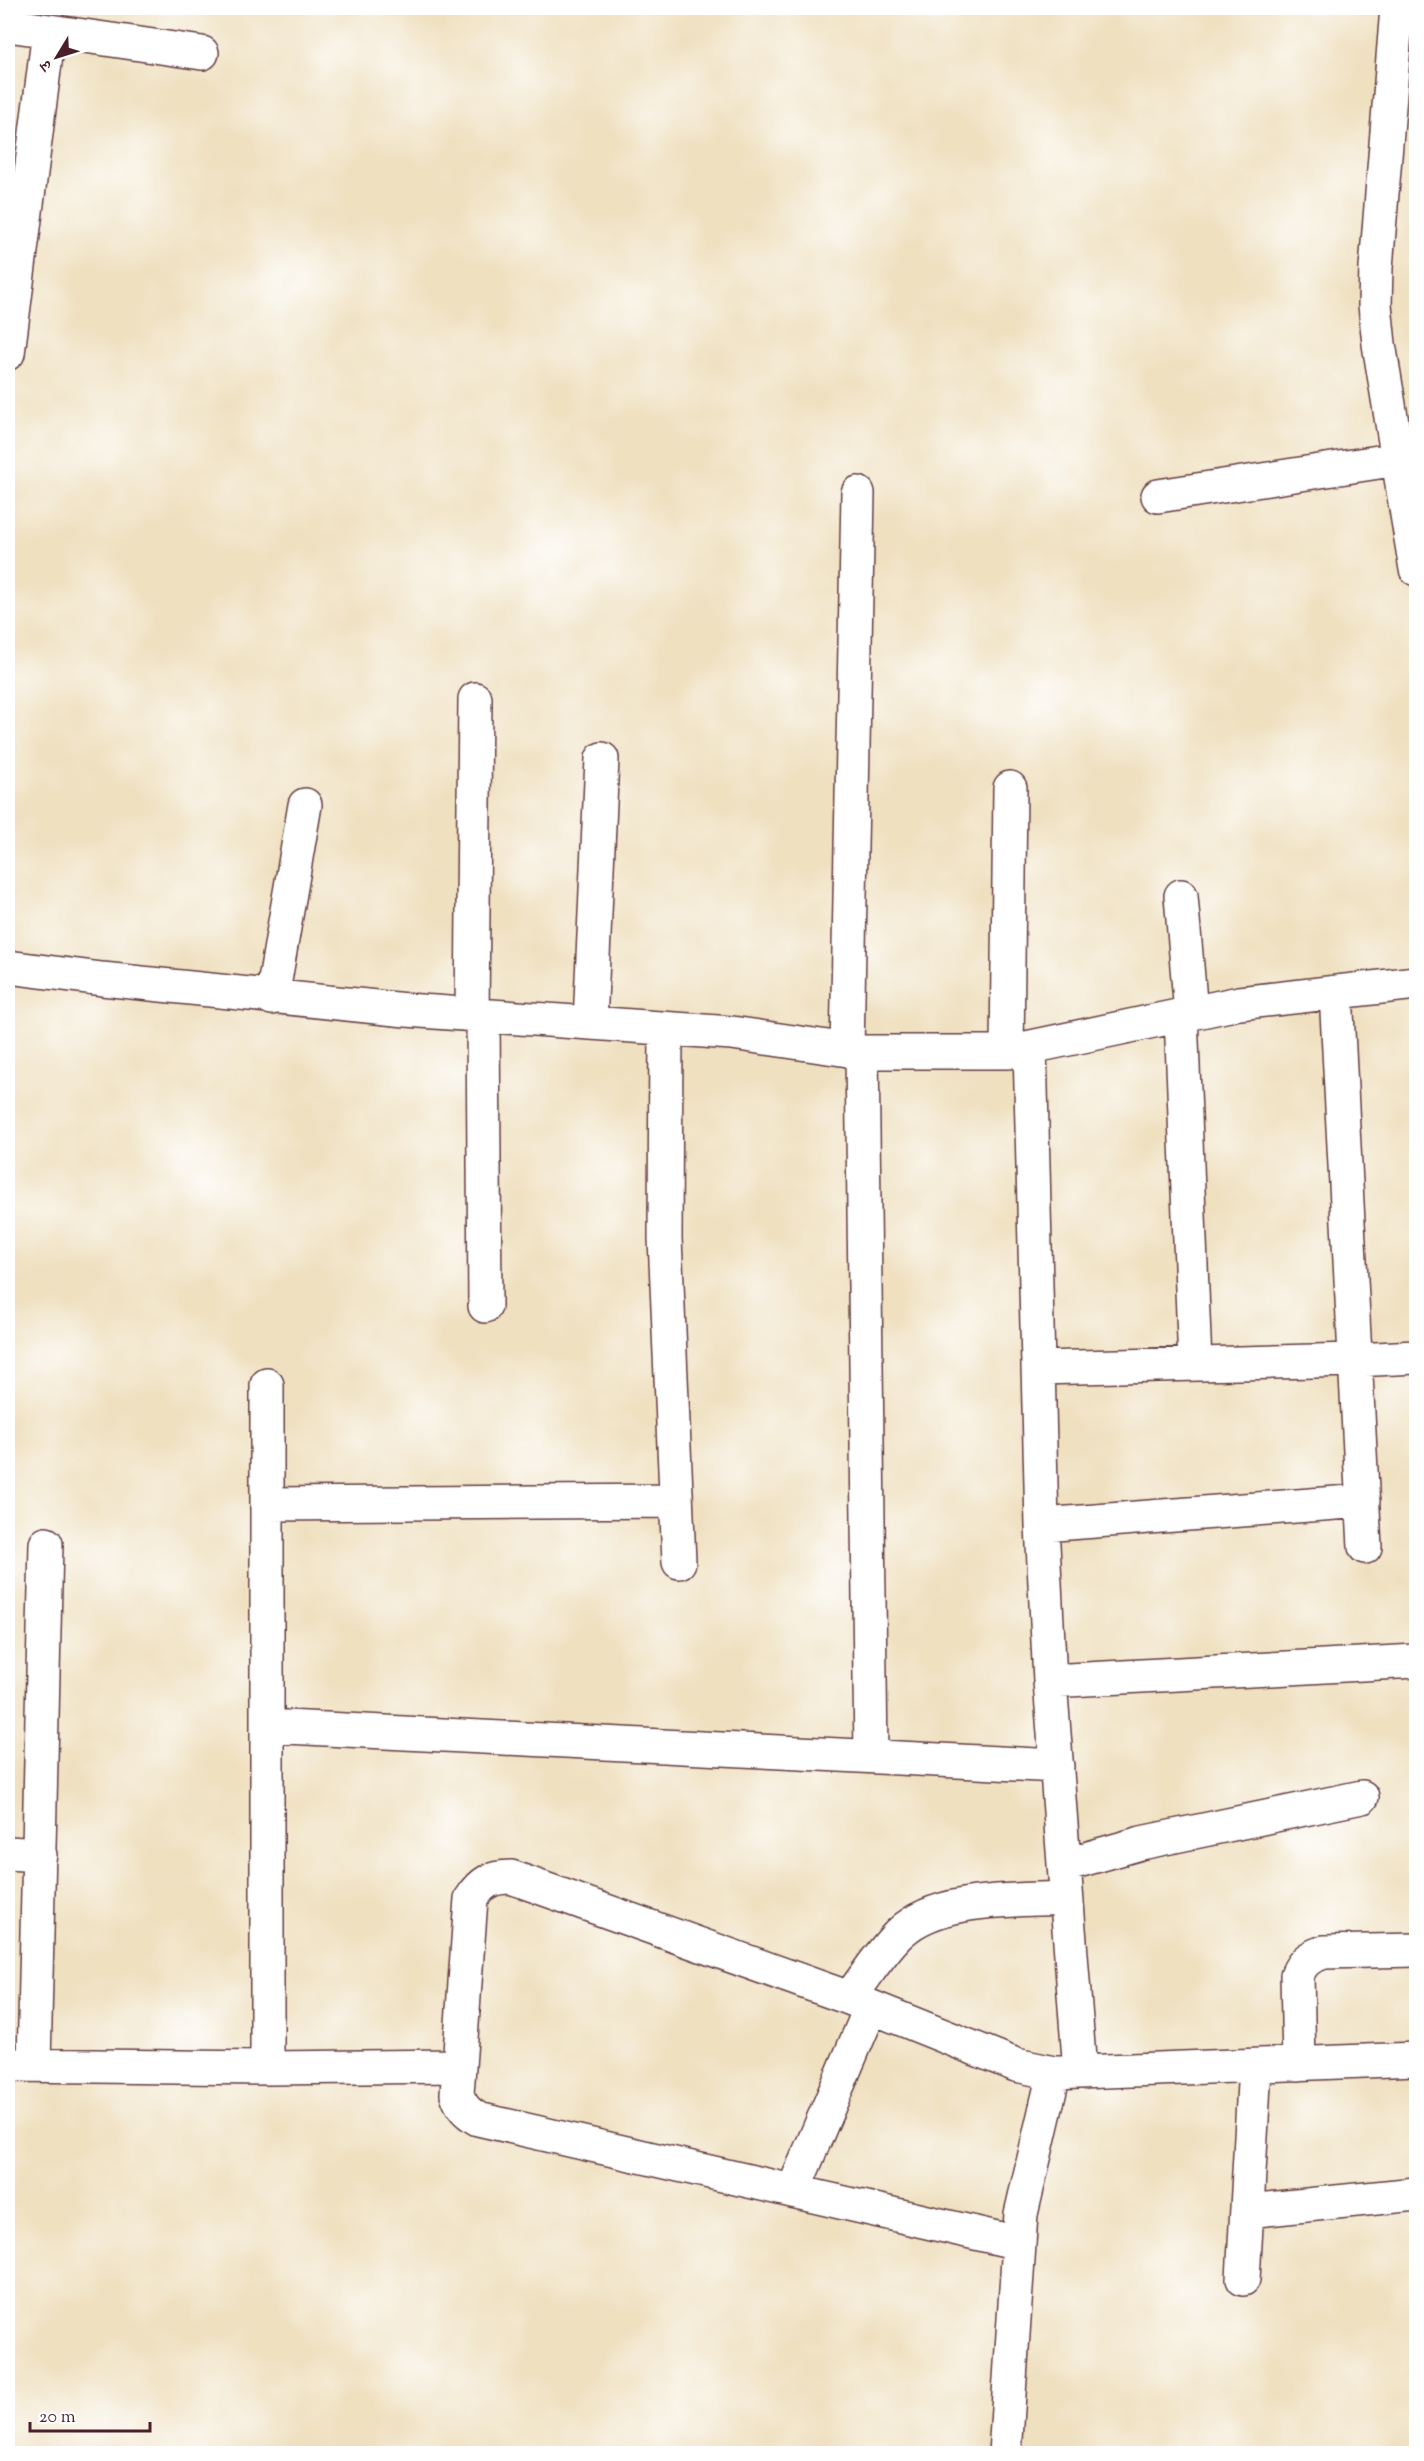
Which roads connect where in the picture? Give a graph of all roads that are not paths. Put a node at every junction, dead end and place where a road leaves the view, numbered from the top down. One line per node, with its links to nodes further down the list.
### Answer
1 (1397, 8): 6 (street)
2 (8, 25): 3 (street)
3 (49, 31): 4 (street); 5 (street)
4 (202, 53)
5 (8, 353)
6 (1398, 459): 8 (street); 9 (street)
7 (858, 493): 24 (street)
8 (1158, 496)
9 (1416, 569)
10 (475, 699): 20 (street)
11 (602, 759): 21 (street)
12 (1010, 788): 23 (street)
13 (305, 805): 18 (street)
14 (1181, 896): 19 (street)
15 (8, 967): 18 (street)
16 (1416, 983): 17 (street)
17 (1336, 993): 19 (street); 27 (street)
18 (272, 998): 20 (street)
19 (1186, 1014): 23 (street); 28 (street)
20 (477, 1016): 21 (street); 25 (street)
21 (590, 1023): 22 (street)
22 (666, 1029): 24 (street); 31 (street)
23 (1018, 1049): 24 (street); 29 (street)
24 (854, 1051): 41 (street)
25 (485, 1306)
26 (1416, 1357): 27 (street)
27 (1355, 1360): 28 (street); 32 (street)
28 (1195, 1364): 29 (street)
29 (1038, 1368): 34 (street)
30 (267, 1385): 33 (street)
31 (676, 1501): 33 (street); 37 (street)
32 (1363, 1501): 34 (street); 36 (street)
33 (267, 1504): 40 (street)
34 (1042, 1525): 39 (street)
35 (46, 1544): 45 (street)
36 (1365, 1547)
37 (679, 1562)
38 (1416, 1660): 39 (street)
39 (1050, 1681): 42 (street)
40 (267, 1726): 41 (street); 55 (street)
41 (871, 1755): 42 (street)
42 (1057, 1766): 46 (street)
43 (1362, 1797): 46 (street)
44 (8, 1853): 45 (street)
45 (40, 1855): 51 (street)
46 (1064, 1865): 47 (street)
47 (1066, 1898): 49 (street); 56 (street)
48 (1416, 1950): 52 (street)
49 (860, 2002): 53 (street); 56 (street); 57 (street)
50 (1416, 2059): 52 (street)
51 (21, 2064): 55 (street)
52 (1299, 2064): 54 (street)
53 (458, 2066): 55 (street); 57 (street)
54 (1254, 2066): 56 (street); 59 (street)
55 (267, 2068)
56 (1067, 2073): 60 (street)
57 (793, 2191): 60 (street)
58 (1416, 2194): 59 (street)
59 (1247, 2211): 61 (street)
60 (1019, 2243): 62 (street)
61 (1244, 2279)
62 (1005, 2454)

